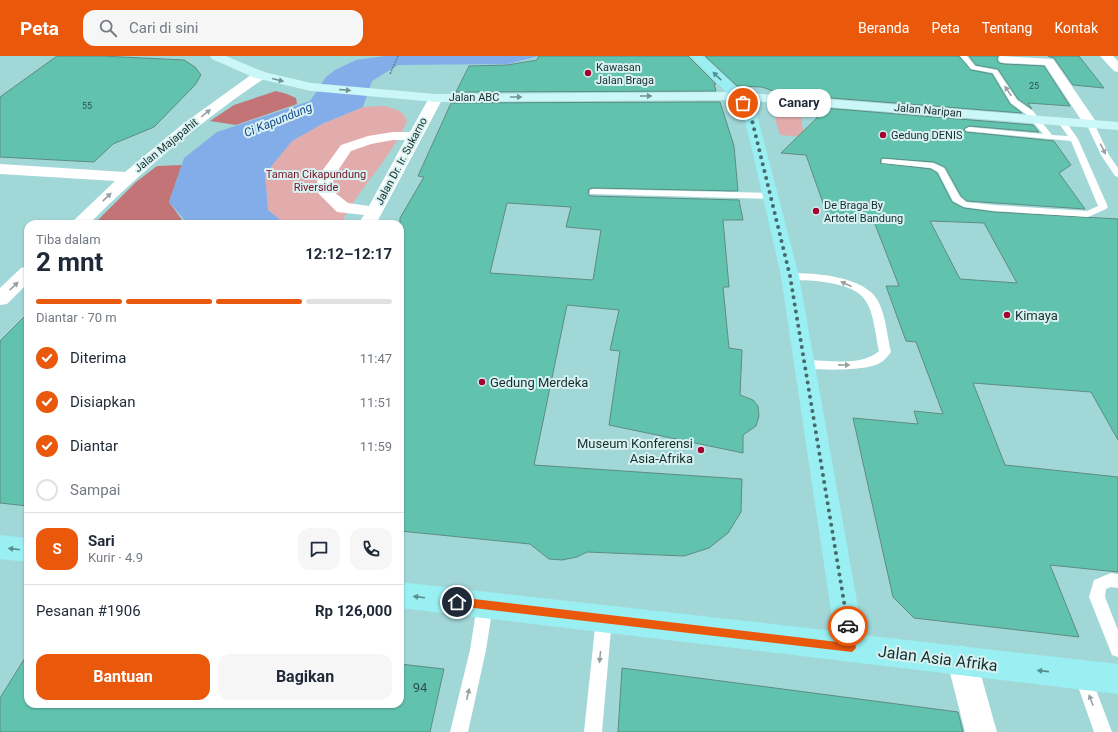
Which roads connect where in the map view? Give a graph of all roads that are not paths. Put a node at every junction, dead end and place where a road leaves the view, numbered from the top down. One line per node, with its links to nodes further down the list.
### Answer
1 (216, 56): 7 (street, Jalan ABC)
2 (696, 56): 8 (main road, one-way to 2)
3 (963, 56): 10 (lane, one-way to 3)
4 (1106, 56): 6 (street)
5 (1004, 59): 12 (street)
6 (1118, 68)
7 (260, 75): 9 (street, Jalan ABC, one-way to 9); 21 (street, Jalan Majapahit, one-way to 7)
8 (738, 96): 9 (street, Jalan ABC, one-way to 8); 10 (street, Jalan Naripan); 23 (main road)
9 (436, 98): 15 (street, Jalan Dr. Ir. Sukarno)
10 (1035, 118): 11 (street, Jalan Naripan); 16 (lane)
11 (1061, 121): 12 (street, Jalan Naripan); 17 (lane)
12 (1090, 123): 13 (street, Jalan Naripan); 20 (lane, one-way to 20)
13 (1118, 126)
14 (969, 129): 16 (lane)
15 (414, 136): 24 (street, Jalan Dr. Ir. Sukarno); 24 (street)
16 (1049, 136): 17 (lane)
17 (1074, 139): 18 (lane)
18 (885, 161)
19 (0, 169): 21 (street)
20 (1118, 174)
21 (126, 177): 25 (street, Jalan Majapahit, one-way to 21)
22 (594, 192): 23 (lane)
23 (771, 196): 27 (main road)
24 (370, 218)
25 (83, 220)
26 (24, 276): 28 (street, one-way to 26)
27 (790, 276): 29 (main road); 29 (lane, one-way to 27)
28 (0, 299)
29 (805, 364): 36 (main road)
30 (0, 547): 31 (main road, one-way to 30)
31 (24, 550)
32 (1118, 581): 37 (lane)
33 (404, 595): 34 (main road, Jalan Asia Afrika, one-way to 33)
34 (485, 605): 35 (main road, Jalan Asia Afrika); 42 (lane, one-way to 34)
35 (604, 618): 36 (main road, Jalan Asia Afrika); 43 (lane, one-way to 43)
36 (852, 648): 38 (main road, Jalan Asia Afrika)
37 (1118, 649)
38 (962, 661): 39 (main road, Jalan Asia Afrika, one-way to 38); 44 (street)
39 (1082, 675): 40 (main road, Jalan Asia Afrika); 41 (lane, one-way to 39)
40 (1118, 679)
41 (1102, 728)
42 (459, 732)
43 (593, 732)
44 (981, 732)

